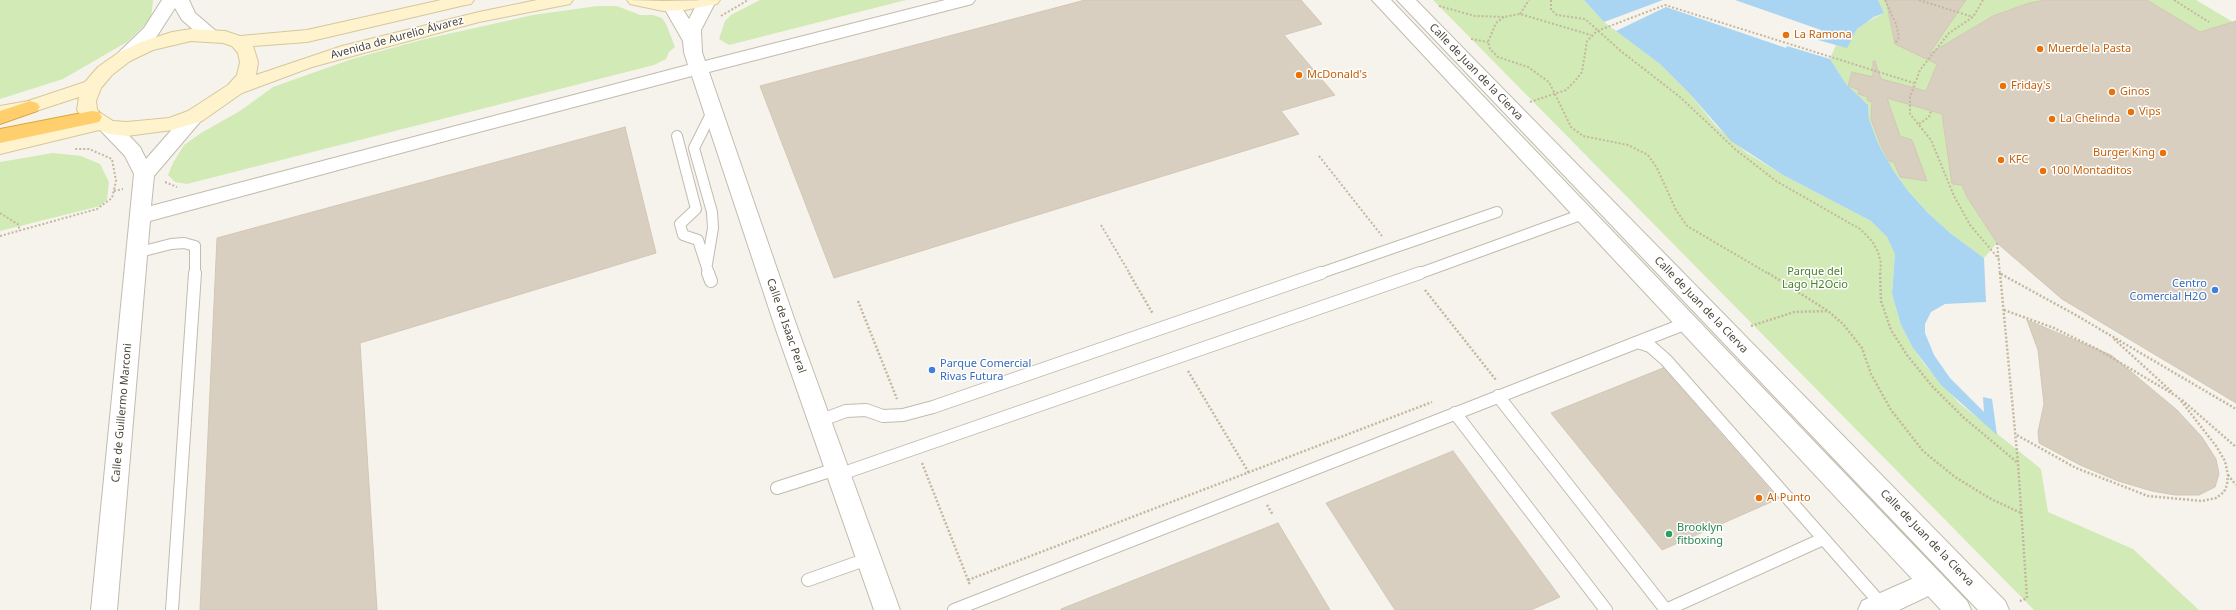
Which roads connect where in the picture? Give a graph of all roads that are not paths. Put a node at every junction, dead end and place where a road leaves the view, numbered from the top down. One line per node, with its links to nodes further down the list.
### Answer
1 (171, 0): 14 (street)
2 (180, 0): 11 (street)
3 (466, 0): 13 (main road, Avenida de Aurelio Álvarez)
4 (564, 0): 17 (main road, Avenida de Aurelio Álvarez)
5 (636, 0): 10 (main road)
6 (966, 0): 15 (street)
7 (1381, 0): 29 (street, Calle de Juan de la Cierva)
8 (1406, 0): 53 (street, Calle de Juan de la Cierva)
9 (709, 1): 10 (main road); 12 (street, Calle de Isaac Peral)
10 (672, 6): 12 (street, Calle de Isaac Peral)
11 (210, 35): 13 (main road); 14 (main road)
12 (692, 40): 15 (street, Calle de Isaac Peral)
13 (238, 42): 17 (main road)
14 (124, 57): 16 (main road)
15 (699, 69): 19 (street, Calle de Isaac Peral); 30 (street)
16 (92, 86): 18 (main road); 23 (main road)
17 (235, 89): 21 (main road)
18 (30, 107): 20 (main road); 22 (highway)
19 (713, 110): 32 (lane); 38 (street, Calle de Isaac Peral)
20 (0, 112)
21 (195, 116): 23 (main road); 27 (street)
22 (0, 118)
23 (100, 122): 24 (highway); 26 (main road); 27 (street)
24 (0, 136)
25 (677, 136): 32 (lane)
26 (0, 147)
27 (144, 174): 30 (street, Calle de Guillermo Marconi)
28 (1496, 212): 38 (lane)
29 (1583, 214): 34 (street, Calle de Juan de la Cierva); 39 (lane)
30 (140, 216): 31 (street, Calle de Guillermo Marconi)
31 (136, 253): 46 (street, Calle de Guillermo Marconi); 47 (lane)
32 (706, 266): 33 (lane)
33 (710, 281)
34 (1687, 323): 35 (lane); 44 (street, Calle de Juan de la Cierva)
35 (1638, 342): 36 (lane); 41 (lane)
36 (1498, 396): 37 (lane); 51 (lane)
37 (1455, 413): 49 (lane); 50 (lane)
38 (819, 421): 39 (street, Calle de Isaac Peral)
39 (837, 472): 40 (lane); 42 (street, Calle de Isaac Peral)
40 (778, 488)
41 (1823, 539): 45 (lane); 51 (lane)
42 (870, 558): 43 (lane); 48 (street, Calle de Isaac Peral)
43 (808, 580)
44 (1932, 582): 45 (street); 52 (street, Calle de Juan de la Cierva)
45 (1877, 607)
46 (104, 610)
47 (172, 610)
48 (887, 610)
49 (954, 610)
50 (1606, 610)
51 (1666, 610)
52 (1958, 610)
53 (1996, 610)

